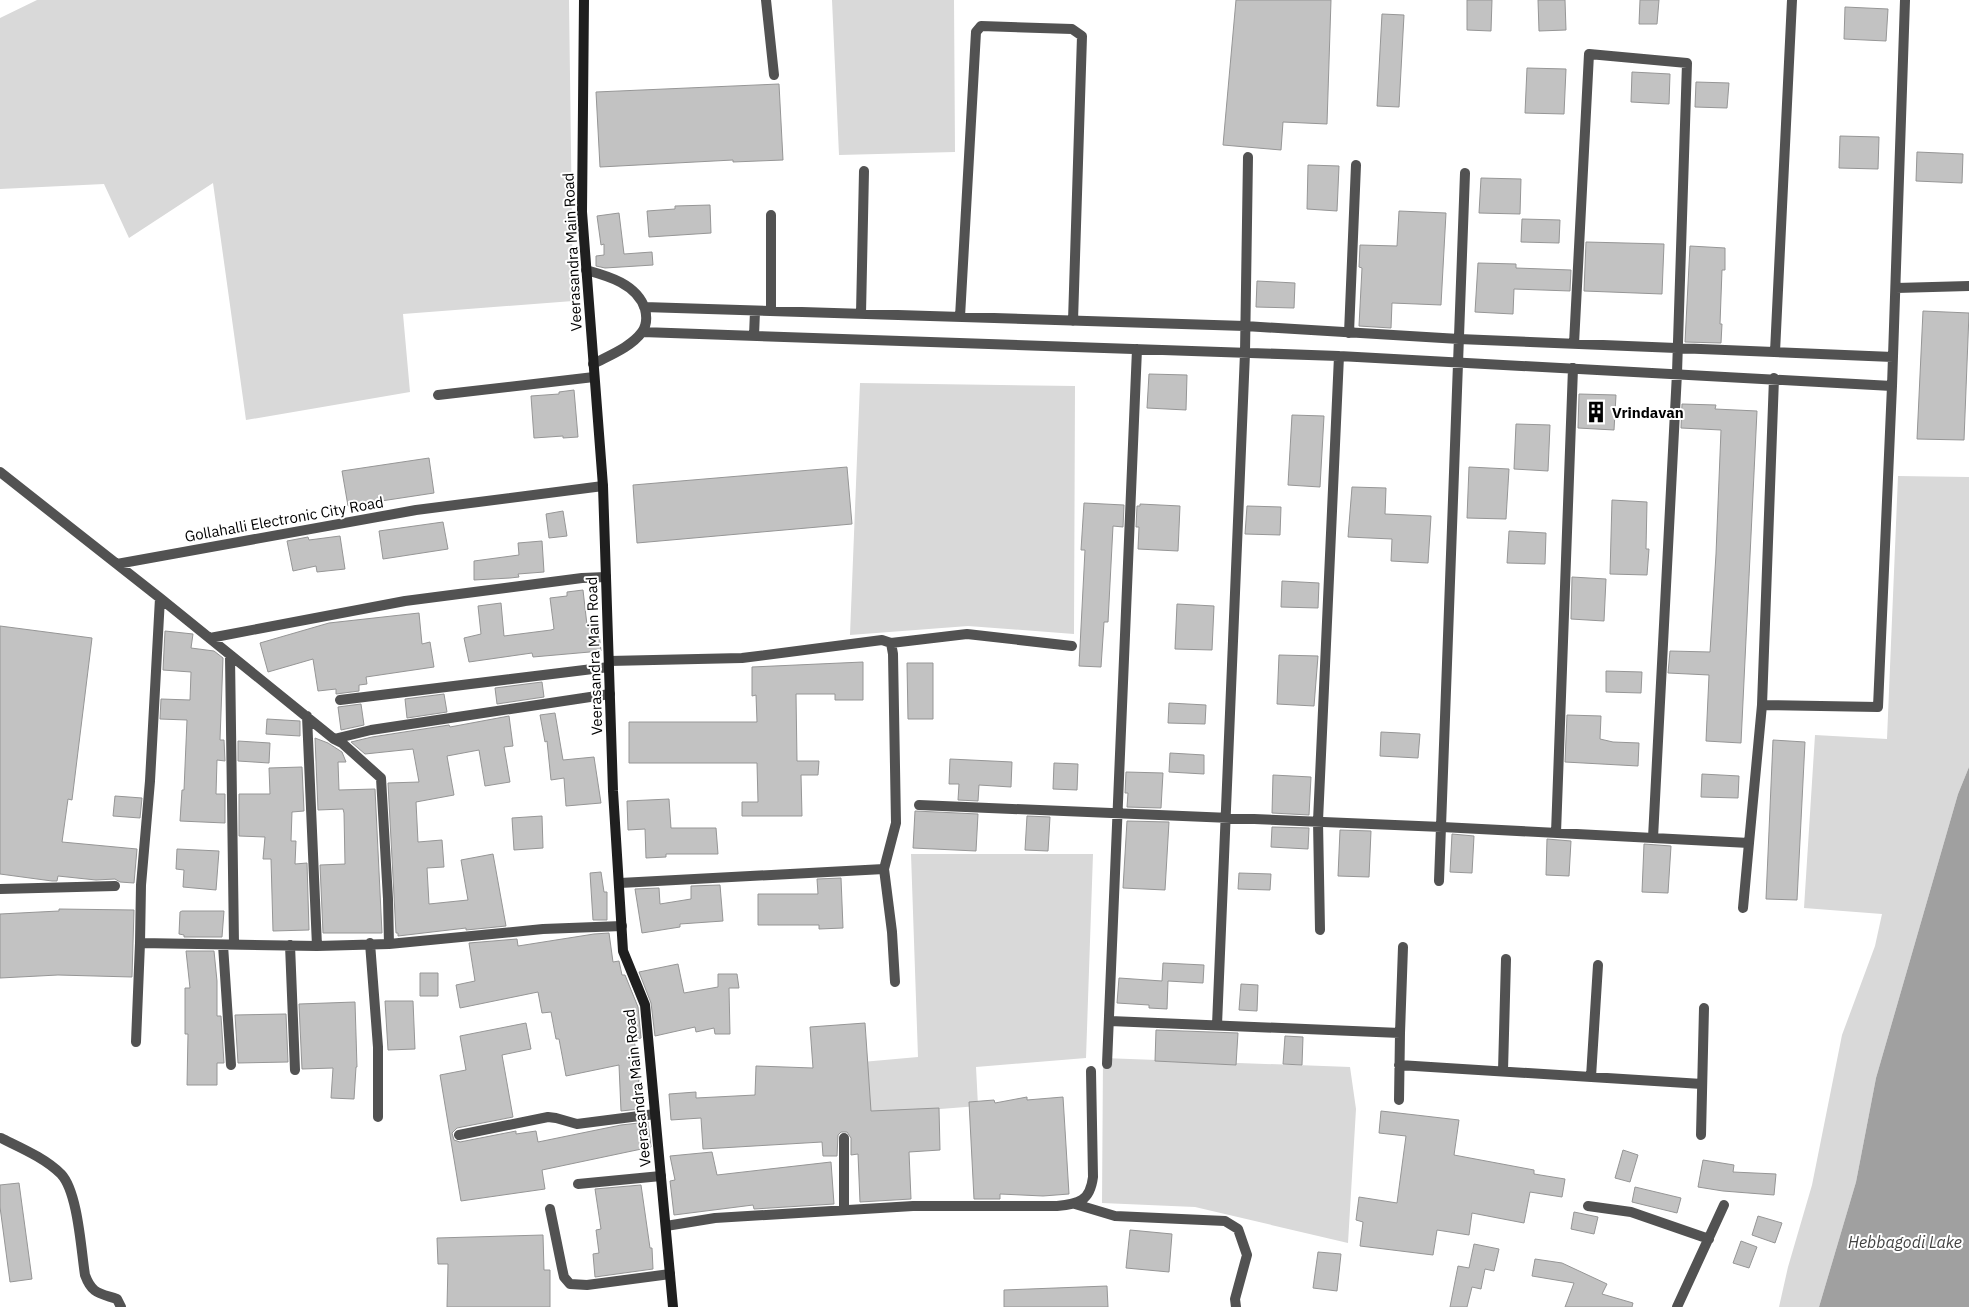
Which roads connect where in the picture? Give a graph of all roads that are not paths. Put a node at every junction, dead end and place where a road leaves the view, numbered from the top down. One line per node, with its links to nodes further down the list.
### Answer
1 (584, 0): 11 (street, Veerasandra Main Road)
2 (766, 0): 5 (street)
3 (1792, 0): 28 (street)
4 (1905, 0): 13 (street)
5 (774, 75)
6 (1248, 157): 20 (street)
7 (1356, 165): 22 (street)
8 (864, 171): 17 (street)
9 (1465, 174): 24 (street)
10 (771, 215): 16 (street)
11 (586, 270): 14 (street); 33 (street, Veerasandra Main Road)
12 (1969, 286): 13 (street)
13 (1896, 288): 31 (street)
14 (644, 307): 15 (street); 21 (street)
15 (755, 311): 16 (street); 23 (street)
16 (771, 311): 17 (street)
17 (861, 314): 18 (street)
18 (960, 317): 19 (street); 19 (street)
19 (1073, 321): 20 (street)
20 (1245, 326): 22 (street); 29 (street)
21 (642, 332): 23 (street); 33 (street)
22 (1349, 333): 24 (street)
23 (754, 336): 27 (street)
24 (1460, 339): 25 (street); 32 (street)
25 (1574, 344): 26 (street); 26 (street)
26 (1678, 348): 28 (street); 35 (street)
27 (1137, 350): 29 (street); 56 (street)
28 (1776, 352): 31 (street)
29 (1245, 353): 30 (street); 57 (street)
30 (1339, 356): 32 (street); 58 (street)
31 (1893, 358): 38 (street)
32 (1458, 362): 34 (street); 59 (street)
33 (593, 364): 36 (street, Veerasandra Main Road)
34 (1573, 368): 35 (street); 60 (street)
35 (1677, 373): 37 (street); 61 (street)
36 (594, 377): 39 (street); 41 (street, Veerasandra Main Road)
37 (1774, 378): 38 (street); 52 (street)
38 (1892, 386): 52 (street)
39 (438, 395)
40 (0, 472): 42 (street)
41 (603, 486): 42 (street, Gollahalli Electronic City Road); 43 (street, Veerasandra Main Road)
42 (118, 564): 44 (street)
43 (606, 577): 45 (street); 49 (street, Veerasandra Main Road)
44 (160, 598): 45 (street); 71 (street)
45 (210, 638): 48 (street)
46 (891, 643): 47 (street); 49 (street); 63 (street)
47 (1072, 646)
48 (230, 656): 53 (street); 73 (street)
49 (609, 664): 50 (street, Veerasandra Main Road); 51 (street)
50 (610, 694): 54 (street); 65 (street, Veerasandra Main Road)
51 (340, 700)
52 (1762, 705): 62 (street)
53 (307, 716): 54 (street); 76 (street)
54 (334, 739): 74 (street)
55 (918, 804): 56 (street)
56 (1119, 813): 57 (street); 82 (street)
57 (1225, 817): 58 (street); 83 (street)
58 (1318, 821): 59 (street); 70 (street)
59 (1442, 827): 60 (street); 64 (street)
60 (1556, 833): 61 (street)
61 (1653, 838): 62 (street)
62 (1749, 843): 68 (street)
63 (884, 869): 65 (street); 80 (street)
64 (1439, 881)
65 (620, 883): 69 (street, Veerasandra Main Road)
66 (115, 886): 67 (street)
67 (0, 888)
68 (1743, 908)
69 (622, 926): 74 (street); 95 (street, Veerasandra Main Road)
70 (1320, 930)
71 (140, 943): 73 (street); 85 (street)
72 (370, 943): 74 (street); 76 (street); 96 (street)
73 (228, 944): 75 (street); 87 (street)
74 (389, 944)
75 (290, 945): 76 (street); 89 (street)
76 (317, 946)
77 (1403, 948): 84 (street)
78 (1506, 959): 91 (street)
79 (1598, 965): 92 (street)
80 (895, 982)
81 (1704, 1008): 93 (street)
82 (1110, 1021): 83 (street); 86 (street)
83 (1217, 1024): 84 (street)
84 (1400, 1033): 88 (street)
85 (136, 1042)
86 (1107, 1064)
87 (231, 1065)
88 (1399, 1065): 91 (street); 94 (street)
89 (295, 1070)
90 (1090, 1071): 103 (street)
91 (1503, 1071): 92 (street)
92 (1591, 1077): 93 (street)
93 (1702, 1084): 97 (street)
94 (1399, 1100)
95 (655, 1114): 98 (street); 101 (street, Veerasandra Main Road)
96 (378, 1117)
97 (1701, 1135)
98 (459, 1136)
99 (1, 1138): 111 (street)
100 (844, 1138): 107 (street)
101 (661, 1176): 102 (street); 108 (street, Veerasandra Main Road)
102 (578, 1184)
103 (1075, 1204): 107 (street); 113 (street)
104 (1724, 1205): 109 (street)
105 (1588, 1206): 109 (street)
106 (550, 1209): 110 (street)
107 (844, 1210): 108 (street)
108 (666, 1226): 110 (street, Veerasandra Main Road)
109 (1709, 1238): 114 (street)
110 (670, 1274): 112 (street, Veerasandra Main Road)
111 (121, 1307)
112 (673, 1307)
113 (1236, 1307)
114 (1677, 1307)

